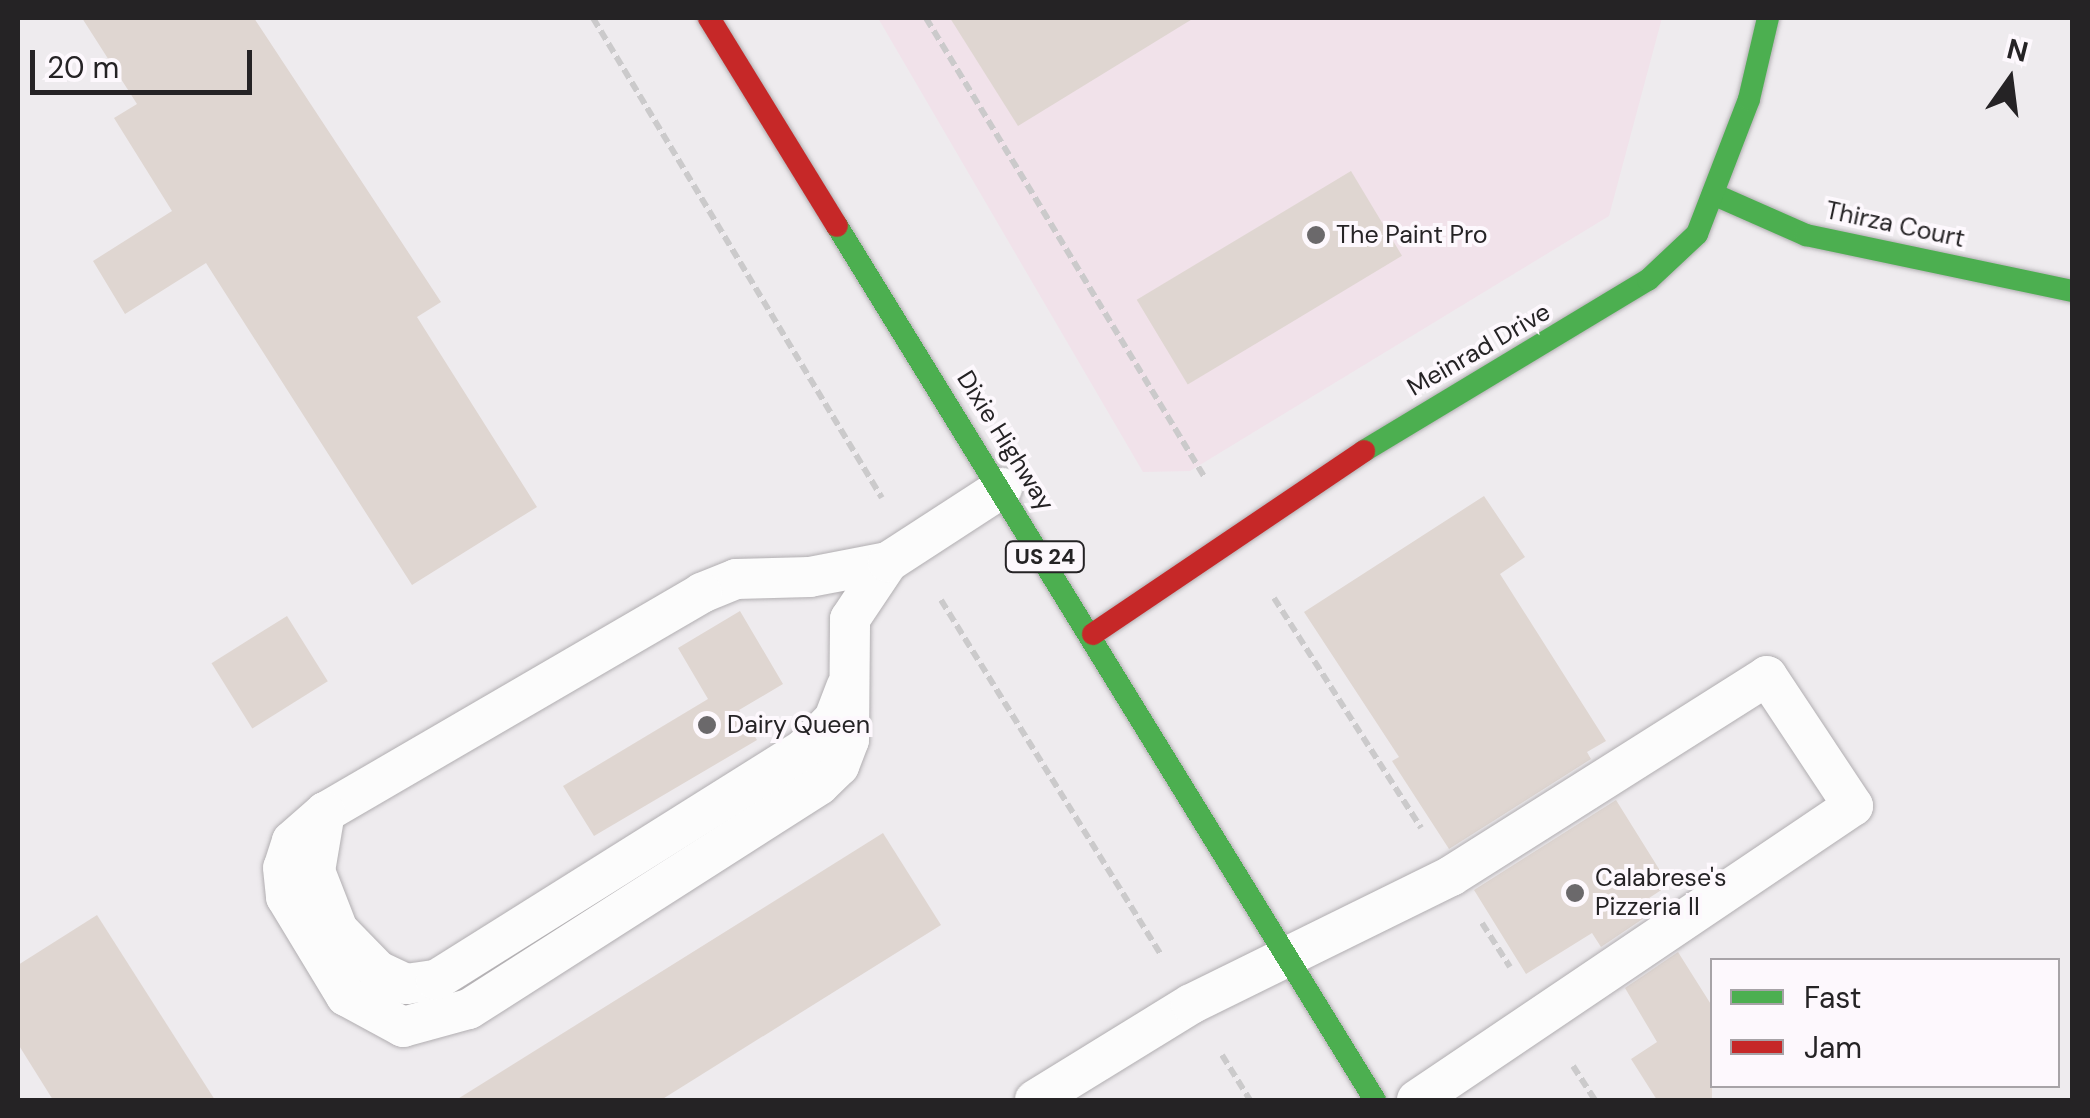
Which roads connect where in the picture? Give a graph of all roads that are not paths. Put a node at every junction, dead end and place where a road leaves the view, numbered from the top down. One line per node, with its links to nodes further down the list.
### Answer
1 (709, 18): 5 (street, Dixie Highway / US 24)
2 (1768, 18): 3 (street, Meinrad Drive)
3 (1713, 194): 4 (street, Thirza Court); 7 (street, Meinrad Drive)
4 (2072, 291)
5 (1002, 488): 6 (lane); 7 (street, Dixie Highway / US 24)
6 (888, 562): 6 (lane)
7 (1093, 634): 8 (street, Dixie Highway / US 24)
8 (1288, 962): 9 (lane); 10 (street, Dixie Highway / US 24); 11 (lane)
9 (1034, 1100)
10 (1376, 1100)
11 (1417, 1100)

